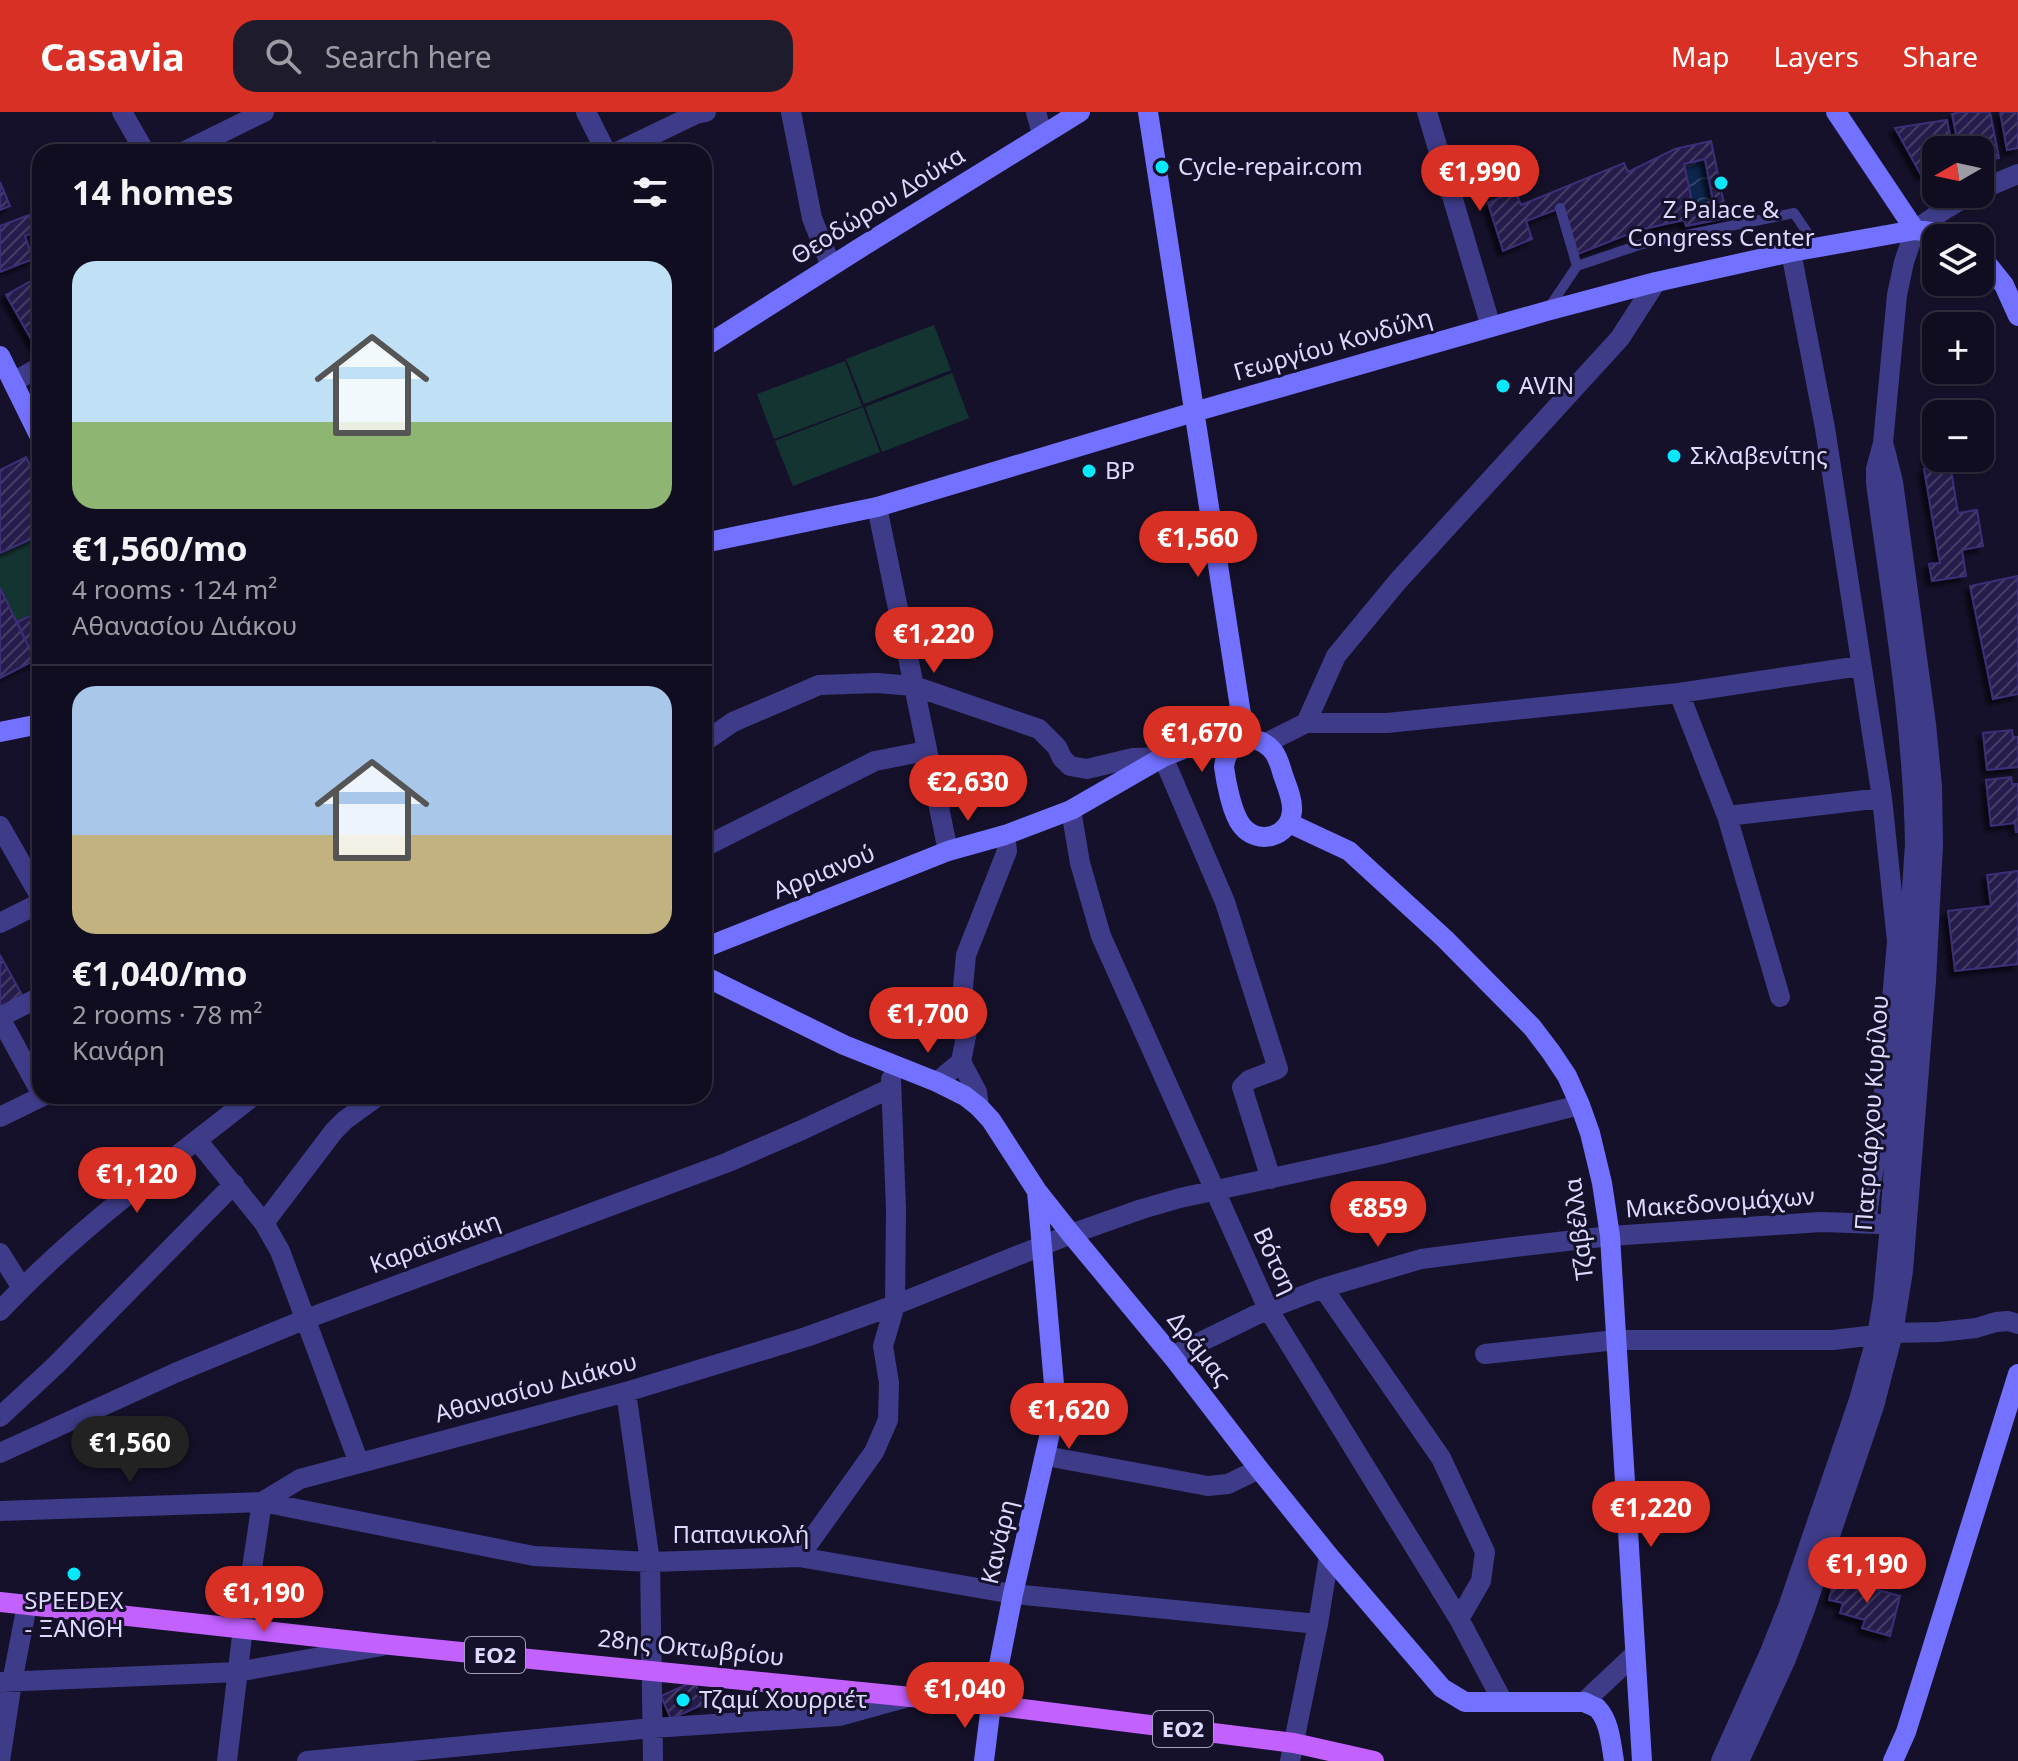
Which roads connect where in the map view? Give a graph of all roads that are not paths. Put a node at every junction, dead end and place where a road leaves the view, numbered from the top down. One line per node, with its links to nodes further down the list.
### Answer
1 (122, 112): 12 (street)
2 (264, 112): 13 (street)
3 (586, 112): 14 (street)
4 (706, 112): 15 (street)
5 (791, 112): 24 (street)
6 (1036, 112): 11 (street)
7 (1080, 112): 11 (street, Θεοδώρου Δούκα)
8 (1148, 112): 35 (street)
9 (1427, 112): 30 (street)
10 (1836, 112): 20 (street)
11 (1042, 134): 24 (street, Θεοδώρου Δούκα)
12 (140, 144)
13 (199, 144)
14 (602, 144)
15 (634, 144)
16 (2018, 174): 17 (street)
17 (1994, 184)
18 (1560, 208): 25 (lane)
19 (1947, 208): 20 (street, Γεωργίου Κονδύλη)
20 (1915, 230): 21 (street); 22 (street, Γεωργίου Κονδύλη); 84 (street, Πατριάρχου Κυρίλου)
21 (1922, 231)
22 (1817, 247): 23 (street, Γεωργίου Κονδύλη); 25 (lane)
23 (1791, 252): 27 (street, Γεωργίου Κονδύλη); 39 (street)
24 (831, 266): 31 (street, Θεοδώρου Δούκα)
25 (1577, 266): 28 (lane)
26 (1994, 272): 29 (street)
27 (1656, 282): 28 (street, Γεωργίου Κονδύλη); 42 (street)
28 (1547, 311): 30 (street, Γεωργίου Κονδύλη)
29 (2018, 316)
30 (1491, 327): 35 (street, Γεωργίου Κονδύλη)
31 (712, 342)
32 (0, 356): 34 (street)
33 (32, 371): 34 (street)
34 (13, 382): 36 (street)
35 (1194, 412): 37 (street, Γεωργίου Κονδύλη); 47 (street)
36 (32, 421)
37 (877, 507): 38 (street, Γεωργίου Κονδύλη); 40 (street)
38 (712, 541)
39 (1860, 666): 41 (street); 50 (street)
40 (914, 686): 45 (street); 48 (street); 49 (street)
41 (1679, 693): 42 (street); 52 (street)
42 (1306, 723): 46 (street)
43 (32, 726): 44 (street)
44 (0, 732)
45 (712, 736)
46 (1266, 743): 47 (street); 53 (street)
47 (1237, 745): 49 (street, Αρριανού); 53 (street)
48 (926, 751): 56 (street); 57 (street)
49 (1163, 757): 51 (street, Αρριανού); 78 (street)
50 (1882, 798): 52 (street); 83 (street)
51 (1071, 810): 55 (street, Αρριανού); 81 (street, Βότση)
52 (1727, 816): 63 (street)
53 (1289, 823): 74 (street, Τζαβέλλα)
54 (0, 826): 58 (street)
55 (1005, 835): 57 (street, Αρριανού); 66 (street)
56 (712, 843)
57 (948, 851): 61 (street, Αρριανού)
58 (32, 882)
59 (32, 907): 60 (street)
60 (0, 923)
61 (712, 945)
62 (712, 980): 67 (street, Δράμας)
63 (1780, 997)
64 (32, 1001): 65 (street)
65 (0, 1018): 68 (street)
66 (961, 1062): 69 (street); 75 (street)
67 (891, 1065): 69 (street, Δράμας); 70 (street)
68 (32, 1077)
69 (937, 1082): 75 (street, Δράμας)
70 (891, 1088): 91 (street); 94 (street, Καραϊσκάκη)
71 (32, 1099): 76 (street)
72 (243, 1104): 77 (street)
73 (367, 1104): 82 (street)
74 (1580, 1105): 78 (street, Αθανασίου Διάκου); 86 (street, Τζαβέλλα)
75 (979, 1107): 80 (street, Δράμας)
76 (0, 1117)
77 (197, 1140): 79 (street); 89 (street)
78 (1271, 1179): 81 (street, Αθανασίου Διάκου)
79 (234, 1184): 82 (street); 102 (street)
80 (1037, 1191): 85 (street, Δράμας); 87 (street, Κανάρη)
81 (1214, 1191): 85 (street, Αθανασίου Διάκου); 92 (street, Βότση)
82 (264, 1223): 94 (street)
83 (1866, 1223): 84 (street, Μακεδονομάχων); 86 (street, Μακεδονομάχων)
84 (1898, 1225): 96 (street, Πατριάρχου Κυρίλου)
85 (1071, 1234): 87 (street, Αθανασίου Διάκου); 99 (street, Δράμας)
86 (1610, 1236): 90 (street, Μακεδονομάχων); 97 (street, Τζαβέλλα)
87 (1042, 1246): 91 (street, Αθανασίου Διάκου); 104 (street, Κανάρη)
88 (0, 1253): 89 (street)
89 (22, 1288): 93 (street)
90 (1323, 1288): 92 (street, Μακεδονομάχων); 115 (street)
91 (895, 1305): 101 (street, Αθανασίου Διάκου); 110 (street)
92 (1268, 1309): 99 (street, Μακεδονομάχων); 115 (street, Βότση)
93 (0, 1311)
94 (306, 1319): 103 (street, Καραϊσκάκη); 105 (street)
95 (2018, 1324): 96 (street)
96 (1885, 1335): 97 (street); 120 (street, Πατριάρχου Κυρίλου)
97 (1616, 1340): 98 (street); 119 (street, Τζαβέλλα)
98 (1485, 1354)
99 (1172, 1356): 106 (street, Δράμας)
100 (2018, 1374): 129 (street)
101 (626, 1392): 105 (street, Αθανασίου Διάκου); 111 (street)
102 (0, 1417)
103 (0, 1453)
104 (1046, 1456): 106 (street); 112 (street, Κανάρη)
105 (359, 1463): 107 (street, Αθανασίου Διάκου)
106 (1259, 1469): 109 (street, Δράμας)
107 (262, 1502): 108 (street, Αθανασίου Διάκου); 111 (street, Παπανικολή); 117 (street)
108 (0, 1511)
109 (1329, 1556): 116 (street); 125 (street, Δράμας)
110 (799, 1557): 111 (street, Παπανικολή); 112 (street, Παπανικολή)
111 (650, 1562): 121 (street)
112 (1013, 1594): 116 (street, Παπανικολή); 127 (street, Κανάρη)
113 (0, 1602): 114 (main road, 28ης Οκτωβρίου / ΕΟ2)
114 (27, 1605): 117 (main road, 28ης Οκτωβρίου / ΕΟ2); 123 (street)
115 (1459, 1619): 125 (street, Βότση)
116 (1318, 1624): 130 (street)
117 (243, 1628): 118 (main road, 28ης Οκτωβρίου / ΕΟ2); 122 (street)
118 (391, 1645): 121 (main road, 28ης Οκτωβρίου / ΕΟ2); 122 (street)
119 (1635, 1654): 126 (street); 138 (street, Τζαβέλλα)
120 (1778, 1656): 139 (street, Πατριάρχου Κυρίλου); 140 (street, Πατριάρχου Κυρίλου)
121 (650, 1670): 124 (main road, 28ης Οκτωβρίου / ΕΟ2); 128 (street)
122 (237, 1672): 123 (street); 132 (street)
123 (6, 1682): 131 (street)
124 (908, 1697): 127 (main road, 28ης Οκτωβρίου / ΕΟ2); 128 (street)
125 (1503, 1702): 126 (street, Δράμας)
126 (1584, 1702): 137 (street)
127 (991, 1705): 130 (main road, 28ης Οκτωβρίου / ΕΟ2); 135 (street, Κανάρη)
128 (652, 1728): 133 (street); 134 (street)
129 (1906, 1732): 141 (street); 142 (street)
130 (1292, 1752): 136 (main road, 28ης Οκτωβρίου / ΕΟ2)
131 (0, 1761)
132 (227, 1761)
133 (307, 1761)
134 (653, 1761)
135 (984, 1761)
136 (1374, 1761)
137 (1614, 1761)
138 (1642, 1761)
139 (1721, 1761)
140 (1739, 1761)
141 (1893, 1761)
142 (1902, 1761)

